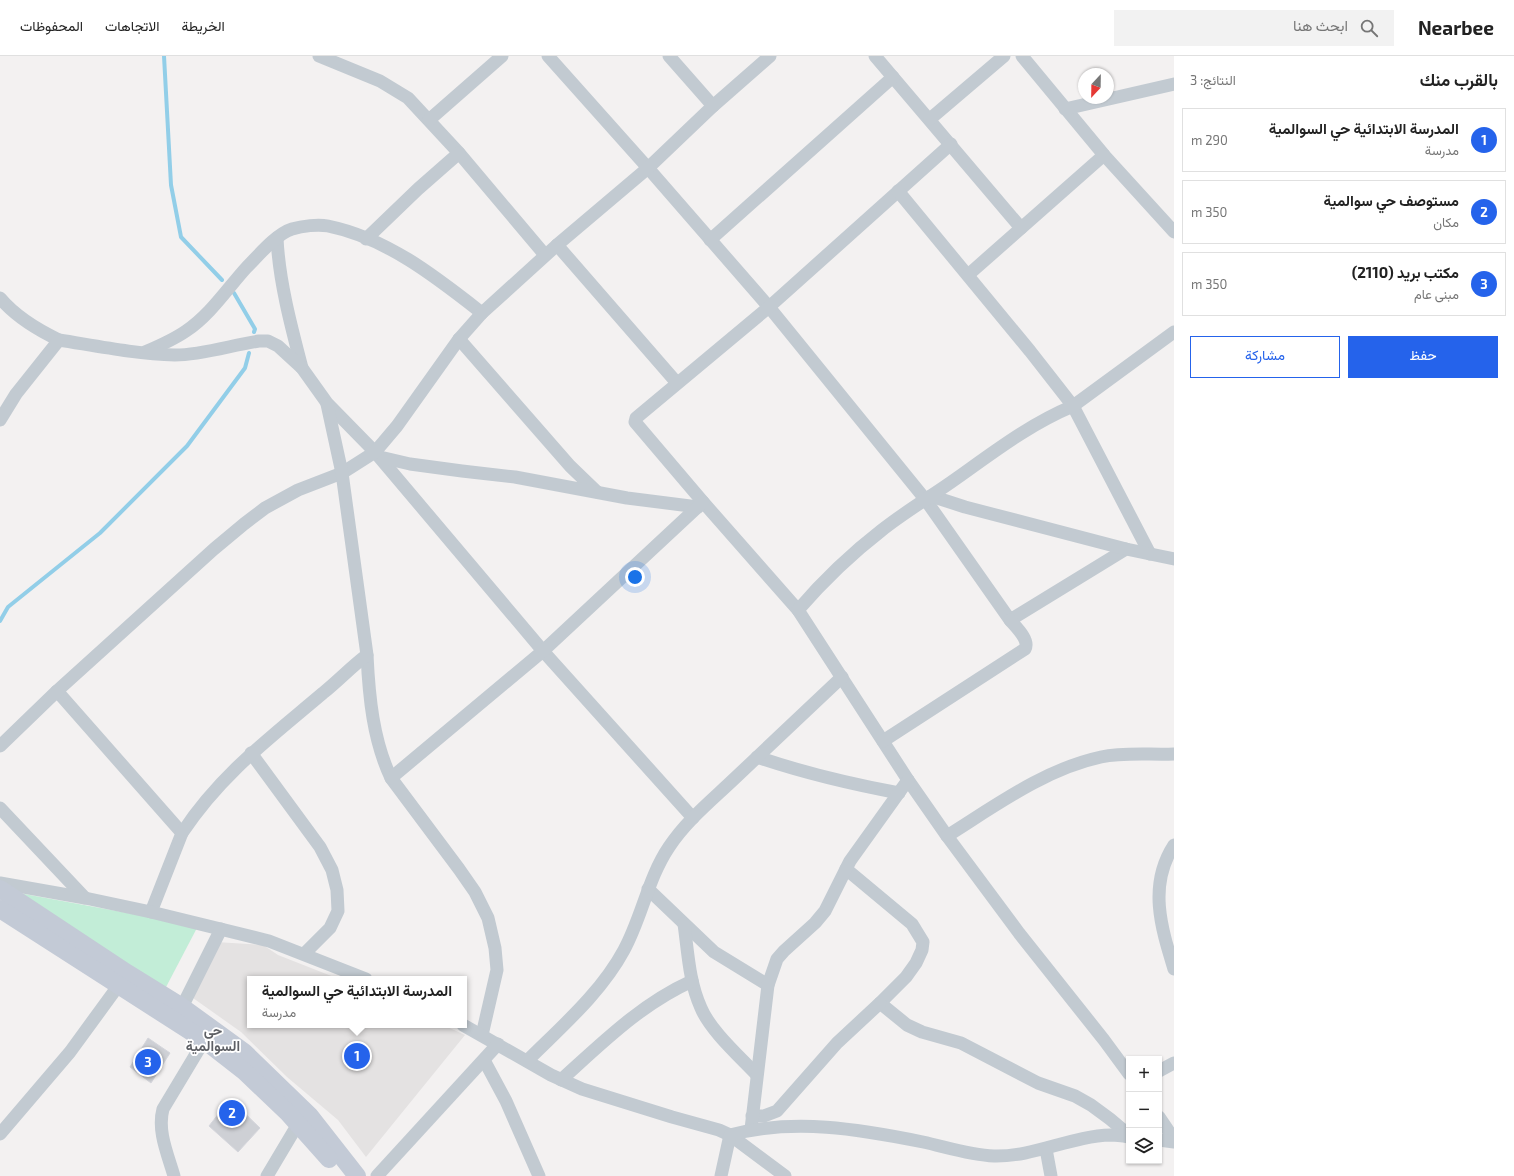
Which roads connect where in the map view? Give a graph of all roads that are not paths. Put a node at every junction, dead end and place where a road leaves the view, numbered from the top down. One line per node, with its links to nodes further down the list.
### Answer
1 (319, 56): 13 (street)
2 (502, 56): 13 (street)
3 (548, 56): 18 (street)
4 (669, 56): 11 (street)
5 (770, 56): 11 (street)
6 (875, 56): 9 (street)
7 (1004, 56): 14 (street)
8 (1022, 56): 12 (street)
9 (893, 77): 14 (street); 24 (street)
10 (1174, 84): 12 (street)
11 (713, 106): 18 (street)
12 (1065, 109): 17 (street)
13 (429, 120): 16 (street)
14 (930, 120): 15 (street)
15 (951, 144): 19 (street); 20 (street)
16 (459, 153): 23 (street); 26 (street)
17 (1104, 155): 20 (street); 21 (street)
18 (648, 168): 24 (street); 25 (street)
19 (898, 191): 27 (street); 29 (street)
20 (1021, 228): 27 (street)
21 (1173, 230)
22 (277, 238): 23 (street); 34 (street); 35 (street)
23 (366, 239): 30 (street)
24 (710, 240): 29 (street)
25 (557, 245): 26 (street); 36 (street)
26 (545, 255): 30 (street)
27 (968, 275): 38 (street)
28 (0, 298): 33 (street)
29 (769, 307): 36 (street); 43 (street)
30 (482, 313): 32 (street)
31 (1174, 332): 38 (street)
32 (459, 339): 40 (street); 42 (street)
33 (60, 340): 34 (street); 39 (street)
34 (142, 353): 35 (street)
35 (302, 368): 37 (street)
36 (677, 383): 44 (street)
37 (327, 403): 40 (street); 41 (street)
38 (1073, 406): 43 (street); 46 (street)
39 (0, 420)
40 (377, 454): 41 (street); 42 (street); 50 (street)
41 (342, 473): 51 (street); 53 (street)
42 (597, 492): 44 (street)
43 (928, 497): 45 (street); 48 (street); 49 (street)
44 (700, 505): 48 (street); 50 (street)
45 (1126, 549): 46 (street); 49 (street)
46 (1150, 554): 47 (street)
47 (1173, 560)
48 (798, 610): 52 (street)
49 (1010, 620): 54 (street)
50 (543, 651): 59 (street); 63 (street)
51 (367, 655): 56 (street); 59 (street)
52 (842, 677): 54 (street); 58 (street)
53 (56, 691): 55 (street); 64 (street)
54 (883, 741): 60 (street)
55 (0, 746)
56 (251, 753): 64 (street); 76 (street)
57 (1174, 754): 65 (street)
58 (757, 757): 61 (street); 63 (street)
59 (391, 778): 86 (street)
60 (908, 780): 61 (street); 65 (street)
61 (899, 793): 67 (street)
62 (0, 808): 71 (street)
63 (693, 818): 70 (street)
64 (182, 833): 73 (street)
65 (947, 836): 92 (street)
66 (1174, 845): 77 (street)
67 (846, 869): 81 (street); 82 (street)
68 (0, 883): 71 (street)
69 (0, 889): 79 (main road)
70 (648, 889): 74 (street); 89 (street)
71 (85, 898): 73 (street)
72 (0, 909): 79 (main road)
73 (151, 912): 75 (street)
74 (684, 924): 80 (street); 81 (street)
75 (221, 929): 76 (street); 83 (street)
76 (304, 954): 78 (street)
77 (1174, 969)
78 (359, 976)
79 (124, 980): 83 (main road); 85 (main road); 100 (street)
80 (692, 981): 93 (street); 94 (street)
81 (768, 985): 93 (street)
82 (880, 1004): 95 (street); 99 (street)
83 (182, 1007): 85 (main road)
84 (467, 1027): 86 (street)
85 (208, 1034): 97 (main road); 107 (street); 110 (main road)
86 (482, 1035): 87 (street)
87 (498, 1044): 88 (street); 89 (street)
88 (484, 1060): 111 (street); 112 (street)
89 (527, 1062): 94 (street)
90 (1174, 1063): 91 (street)
91 (1162, 1069)
92 (1126, 1070)
93 (756, 1074): 95 (street)
94 (561, 1080): 101 (street)
95 (752, 1116): 98 (street)
96 (1162, 1121): 103 (street)
97 (298, 1124): 108 (street); 109 (main road)
98 (750, 1129): 101 (street); 106 (street)
99 (1126, 1133)
100 (0, 1134)
101 (730, 1135): 113 (street); 114 (street)
102 (1126, 1136): 106 (street)
103 (1174, 1139)
104 (1162, 1140): 105 (street)
105 (1174, 1142)
106 (1046, 1149): 115 (street)
107 (174, 1176)
108 (267, 1176)
109 (341, 1176)
110 (357, 1176)
111 (377, 1176)
112 (539, 1176)
113 (721, 1176)
114 (785, 1176)
115 (1051, 1176)

